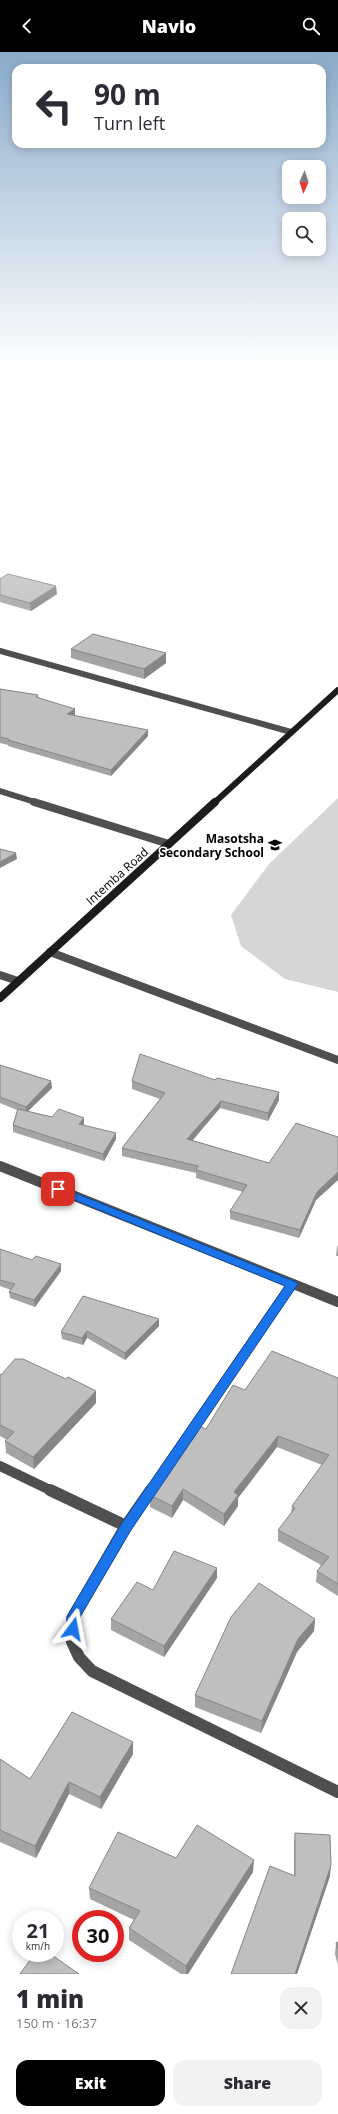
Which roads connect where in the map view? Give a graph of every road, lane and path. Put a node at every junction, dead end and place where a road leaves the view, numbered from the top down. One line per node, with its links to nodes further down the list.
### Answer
1 (0, 650): 3 (street)
2 (338, 690): 3 (street, Intemba Road)
3 (291, 732): 5 (street, Intemba Road)
4 (0, 792): 5 (street)
5 (169, 844): 6 (street, Intemba Road)
6 (50, 952): 8 (street, Intemba Road); 10 (street)
7 (0, 975): 8 (street)
8 (18, 981): 9 (street, Intemba Road)
9 (0, 998)
10 (338, 1060)
11 (0, 1166): 12 (street)
12 (292, 1284): 13 (street); 15 (street)
13 (338, 1302)
14 (0, 1466): 15 (street)
15 (126, 1526): 16 (street)
16 (338, 1792)

